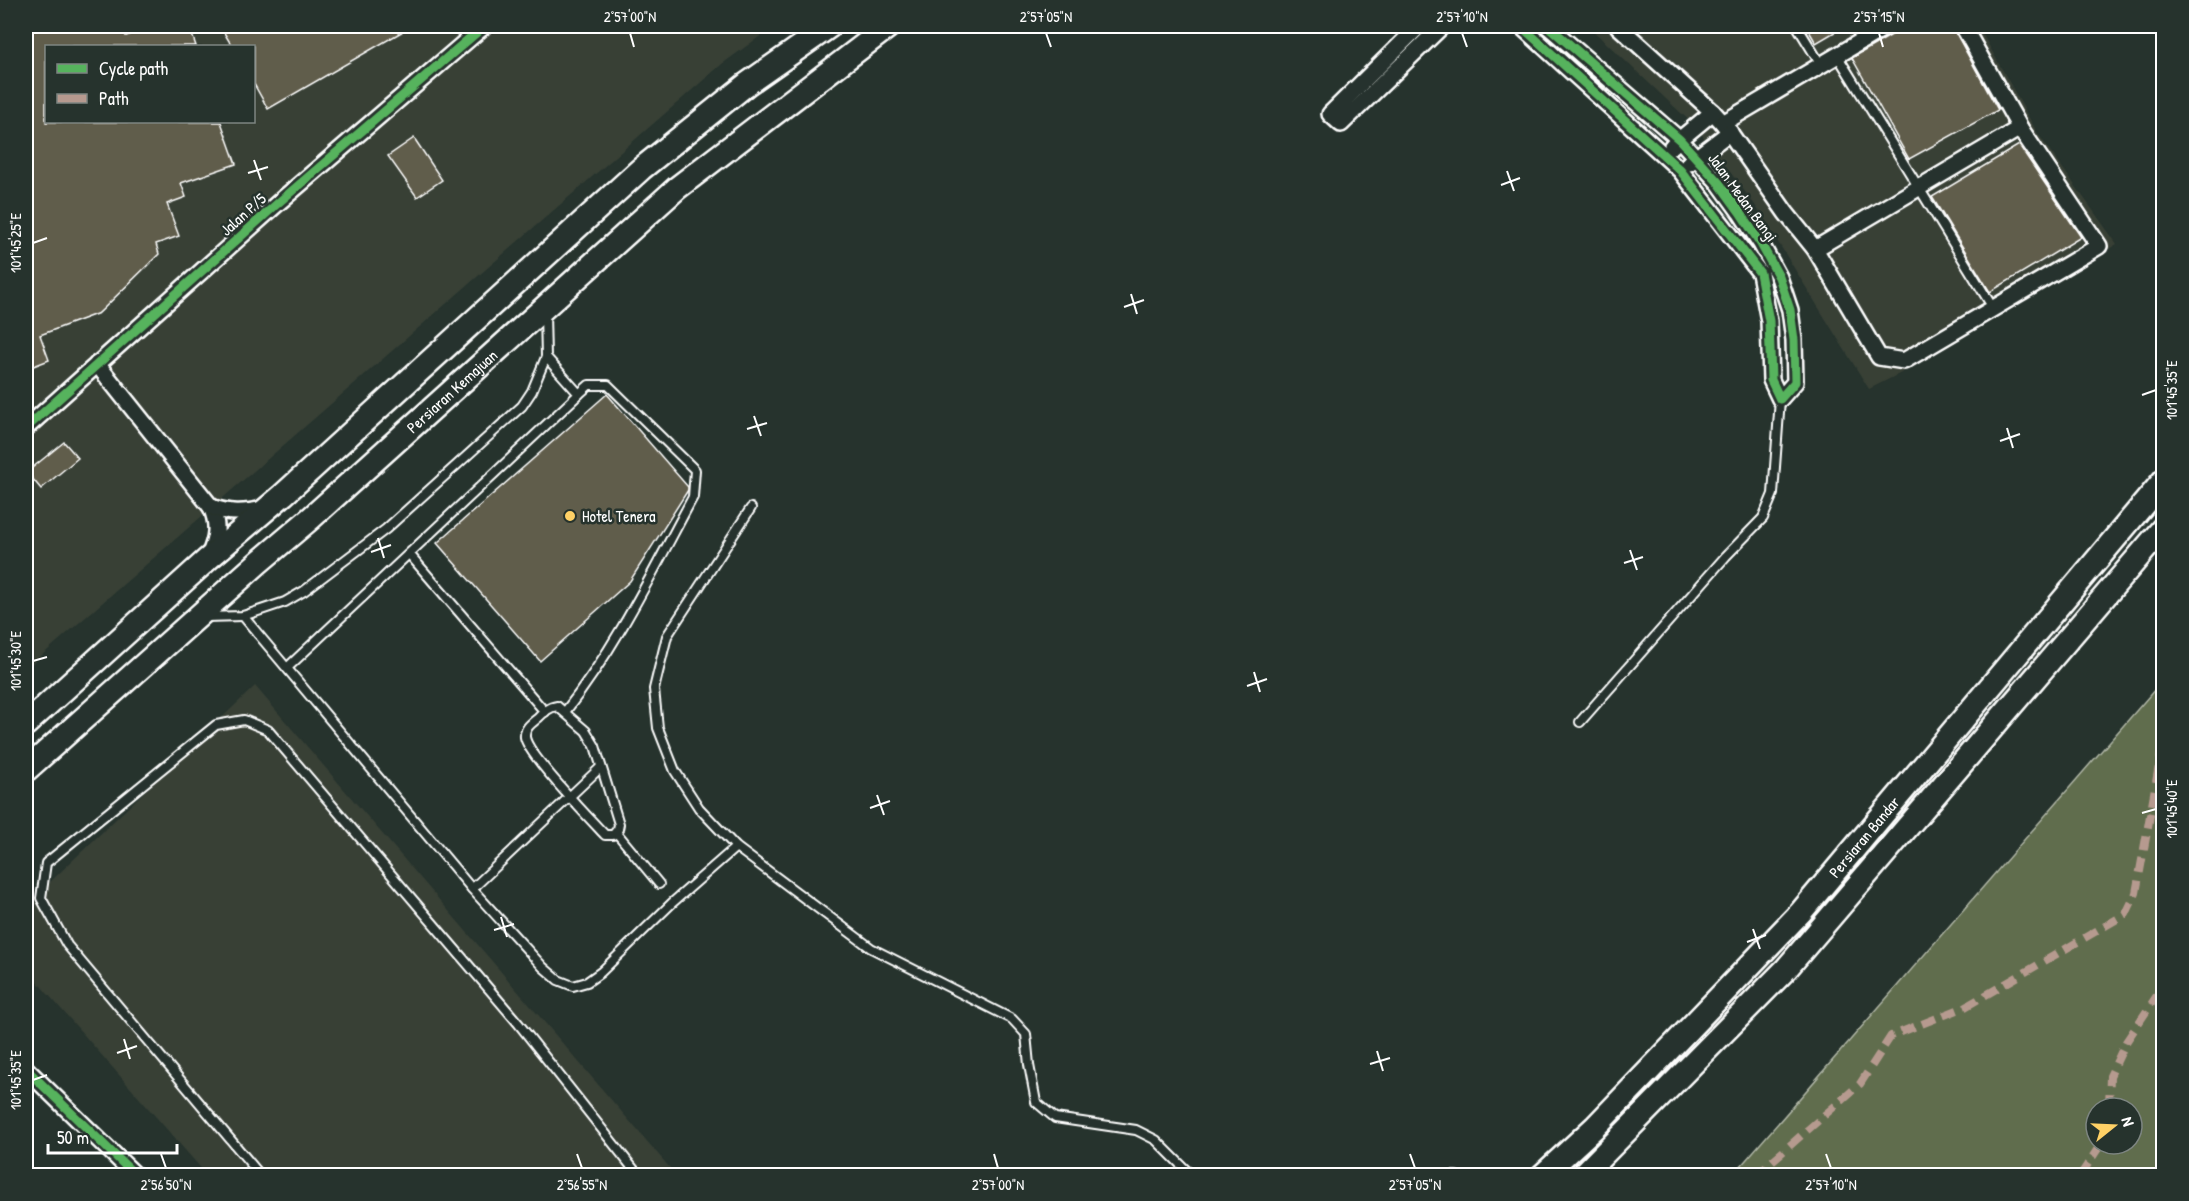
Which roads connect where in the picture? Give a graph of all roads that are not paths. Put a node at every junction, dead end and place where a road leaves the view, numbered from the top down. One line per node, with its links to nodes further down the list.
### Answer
1 (484, 26): 25 (street, Jalan P/5)
2 (830, 26): 32 (main road)
3 (889, 26): 23 (main road, Persiaran Kemajuan)
4 (1419, 26): 5 (street)
5 (1442, 26)
6 (1521, 26): 17 (street, Jalan Medan Bangi)
7 (1548, 26): 16 (street, Jalan Medan Bangi)
8 (1618, 26): 14 (street, Jalan Medan Bangi)
9 (1797, 26): 13 (lane)
10 (1887, 26): 12 (street, Jalan Medan Bangi)
11 (1963, 26): 15 (street, Jalan Medan Bangi)
12 (1837, 55): 13 (street, Jalan Medan Bangi); 20 (lane)
13 (1821, 64): 14 (street, Jalan Medan Bangi)
14 (1722, 122): 16 (street, Jalan Medan Bangi); 18 (street, Jalan Medan Bangi); 21 (street, Jalan Medan Bangi)
15 (2020, 128): 20 (street); 22 (street, Jalan Medan Bangi)
16 (1680, 140): 17 (street, Jalan Medan Bangi); 18 (street, Jalan Medan Bangi)
17 (1664, 153): 19 (street, Jalan Medan Bangi)
18 (1696, 158): 19 (street, Jalan Medan Bangi); 27 (street, Jalan Medan Bangi)
19 (1680, 170): 27 (street, Jalan Medan Bangi)
20 (1919, 187): 21 (street); 22 (lane)
21 (1815, 249): 22 (street, Jalan Medan Bangi)
22 (1993, 308)
23 (544, 309): 24 (lane); 39 (main road, Persiaran Kemajuan)
24 (546, 357): 26 (lane); 38 (lane)
25 (97, 364): 28 (street, Jalan P/5); 31 (street)
26 (579, 394): 36 (lane); 42 (lane)
27 (1780, 399): 43 (lane)
28 (26, 428)
29 (2163, 480): 35 (main road, Persiaran Bandar)
30 (2163, 502): 35 (main road)
31 (211, 507): 32 (street); 37 (street)
32 (267, 508): 37 (main road)
33 (751, 508): 49 (lane)
34 (2163, 527): 60 (main road, Persiaran Bandar)
35 (2109, 544): 59 (main road, Persiaran Bandar)
36 (410, 555): 40 (lane); 41 (lane)
37 (208, 559): 44 (main road)
38 (243, 616): 39 (lane); 40 (lane)
39 (198, 618): 46 (main road, Persiaran Kemajuan)
40 (287, 668): 51 (lane)
41 (545, 712): 42 (lane); 47 (lane)
42 (565, 712): 45 (lane)
43 (1580, 722)
44 (26, 724)
45 (601, 767): 47 (lane); 48 (lane)
46 (26, 770)
47 (569, 796): 48 (lane); 51 (lane)
48 (615, 832): 50 (lane)
49 (736, 847): 51 (lane); 56 (lane)
50 (659, 884)
51 (472, 889)
52 (26, 1069): 53 (street)
53 (136, 1176)
54 (261, 1176): 55 (lane)
55 (639, 1176)
56 (1192, 1176)
57 (1447, 1176): 58 (lane)
58 (1456, 1176)
59 (1542, 1176)
60 (1582, 1176)

